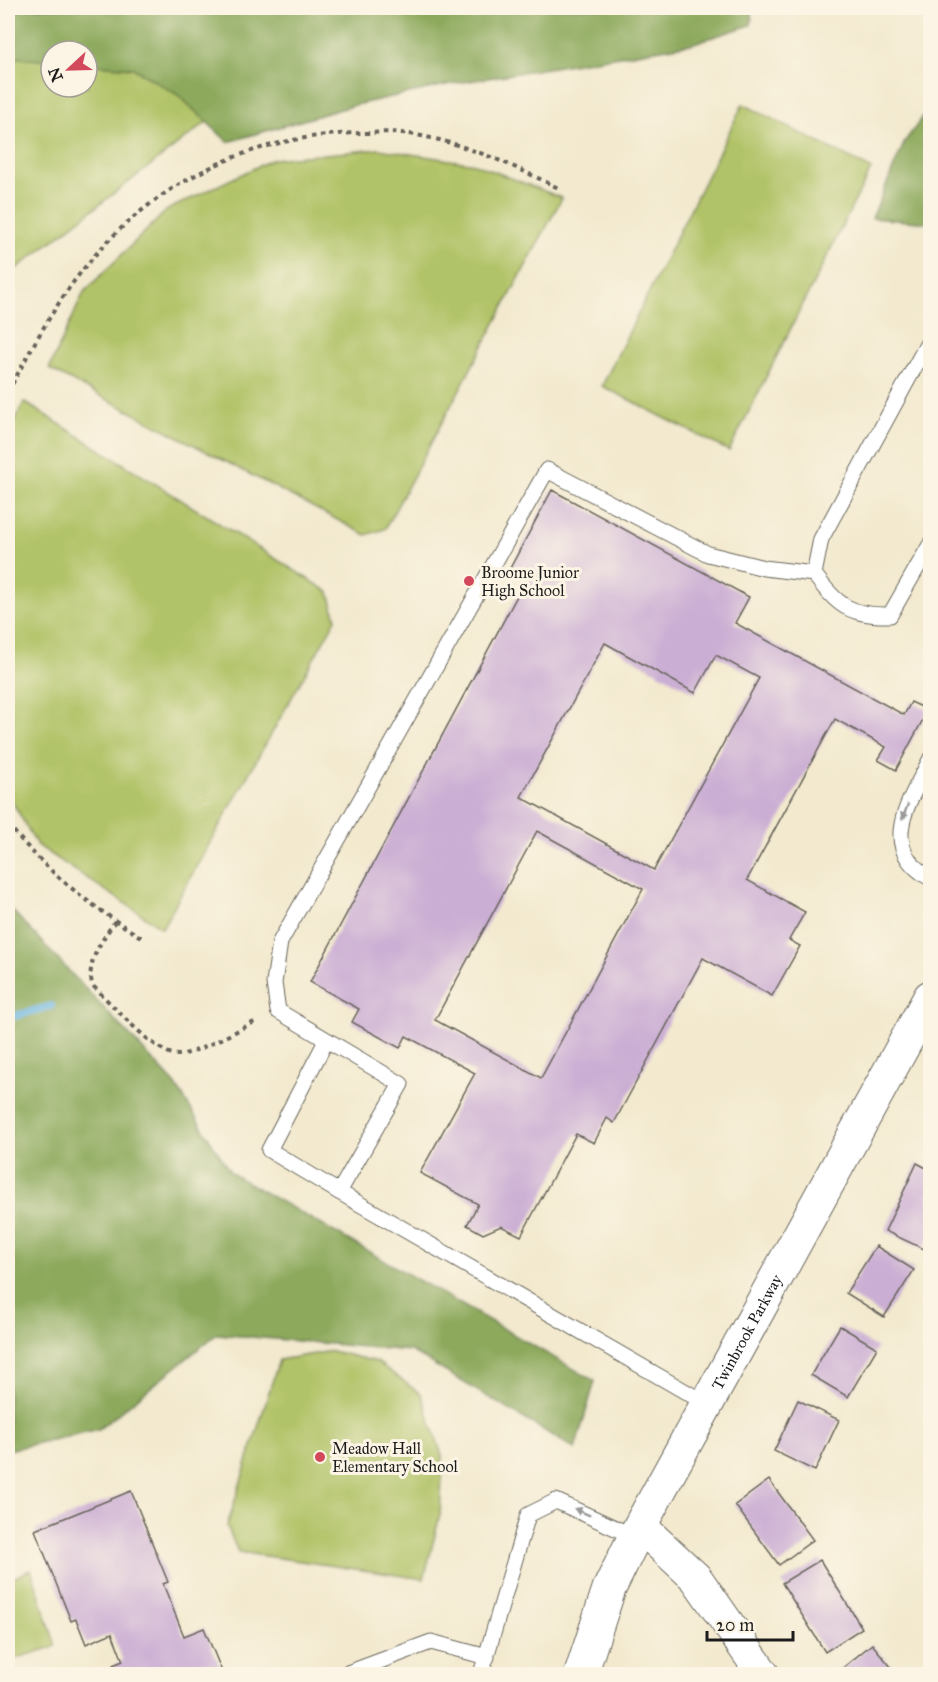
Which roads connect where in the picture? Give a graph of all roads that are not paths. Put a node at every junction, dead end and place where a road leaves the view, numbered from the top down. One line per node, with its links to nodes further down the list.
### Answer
1 (930, 339): 3 (lane)
2 (930, 545): 3 (lane)
3 (814, 574): 7 (lane)
4 (930, 760): 5 (lane, one-way to 5)
5 (930, 878)
6 (930, 997): 9 (street, Twinbrook Parkway)
7 (326, 1041): 8 (lane); 8 (lane)
8 (339, 1192): 9 (lane)
9 (707, 1404): 10 (street, Twinbrook Parkway)
10 (638, 1532): 11 (lane, one-way to 11); 14 (street, Twinbrook Parkway); 15 (street)
11 (486, 1657): 12 (lane); 13 (lane)
12 (345, 1674)
13 (481, 1674)
14 (581, 1674)
15 (763, 1674)

